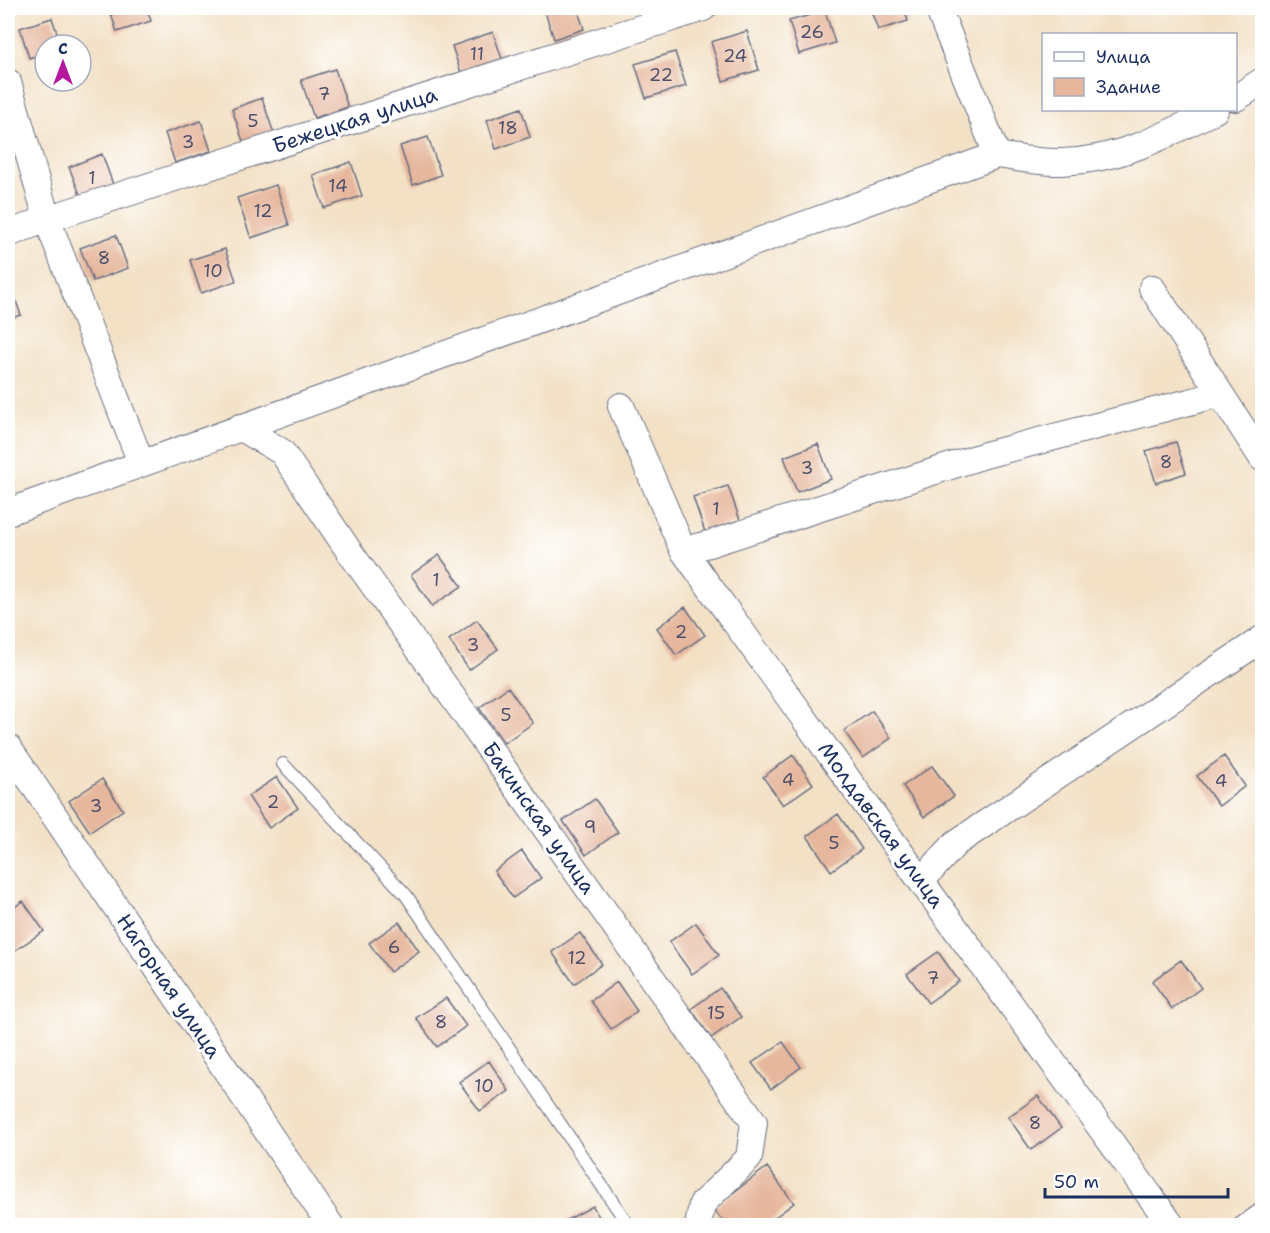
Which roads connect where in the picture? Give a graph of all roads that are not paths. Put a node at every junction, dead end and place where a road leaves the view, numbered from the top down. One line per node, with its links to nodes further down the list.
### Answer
1 (703, 8): 8 (street, Бежецкая улица)
2 (938, 8): 7 (street)
3 (1263, 81): 5 (street)
4 (8, 82): 8 (street)
5 (1237, 97)
6 (1213, 111): 7 (street)
7 (997, 155): 13 (street)
8 (46, 219): 9 (street, Бежецкая улица); 15 (street)
9 (8, 234)
10 (1152, 288): 11 (street)
11 (1220, 394): 14 (street); 17 (street)
12 (621, 406): 17 (street, Молдавская улица)
13 (240, 427): 15 (street); 25 (street, Бакинская улица)
14 (1263, 458)
15 (141, 463): 16 (street)
16 (8, 512)
17 (683, 550): 21 (street, Молдавская улица)
18 (1263, 639): 21 (street)
19 (8, 747): 23 (street, Нагорная улица)
20 (283, 764): 24 (lane)
21 (921, 881): 26 (street, Молдавская улица)
22 (1263, 1208): 27 (lane)
23 (331, 1226)
24 (629, 1226)
25 (698, 1226)
26 (1172, 1226)
27 (1237, 1226)

